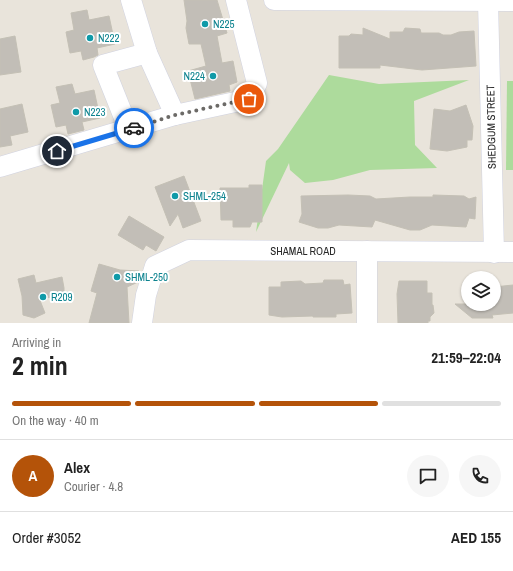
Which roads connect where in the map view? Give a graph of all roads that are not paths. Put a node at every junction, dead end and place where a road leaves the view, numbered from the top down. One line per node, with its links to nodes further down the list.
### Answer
1 (131, 0): 6 (street)
2 (236, 0): 7 (street)
3 (274, 0): 4 (street)
4 (488, 1): 5 (street); 11 (street, SHEDGUM STREET)
5 (513, 1)
6 (147, 53): 7 (street); 8 (street)
7 (175, 115): 8 (street)
8 (129, 130): 9 (street)
9 (0, 167)
10 (367, 251): 11 (street, SHAMAL ROAD); 12 (street, SHAMAL ROAD); 13 (street)
11 (504, 252)
12 (142, 323)
13 (367, 323)

